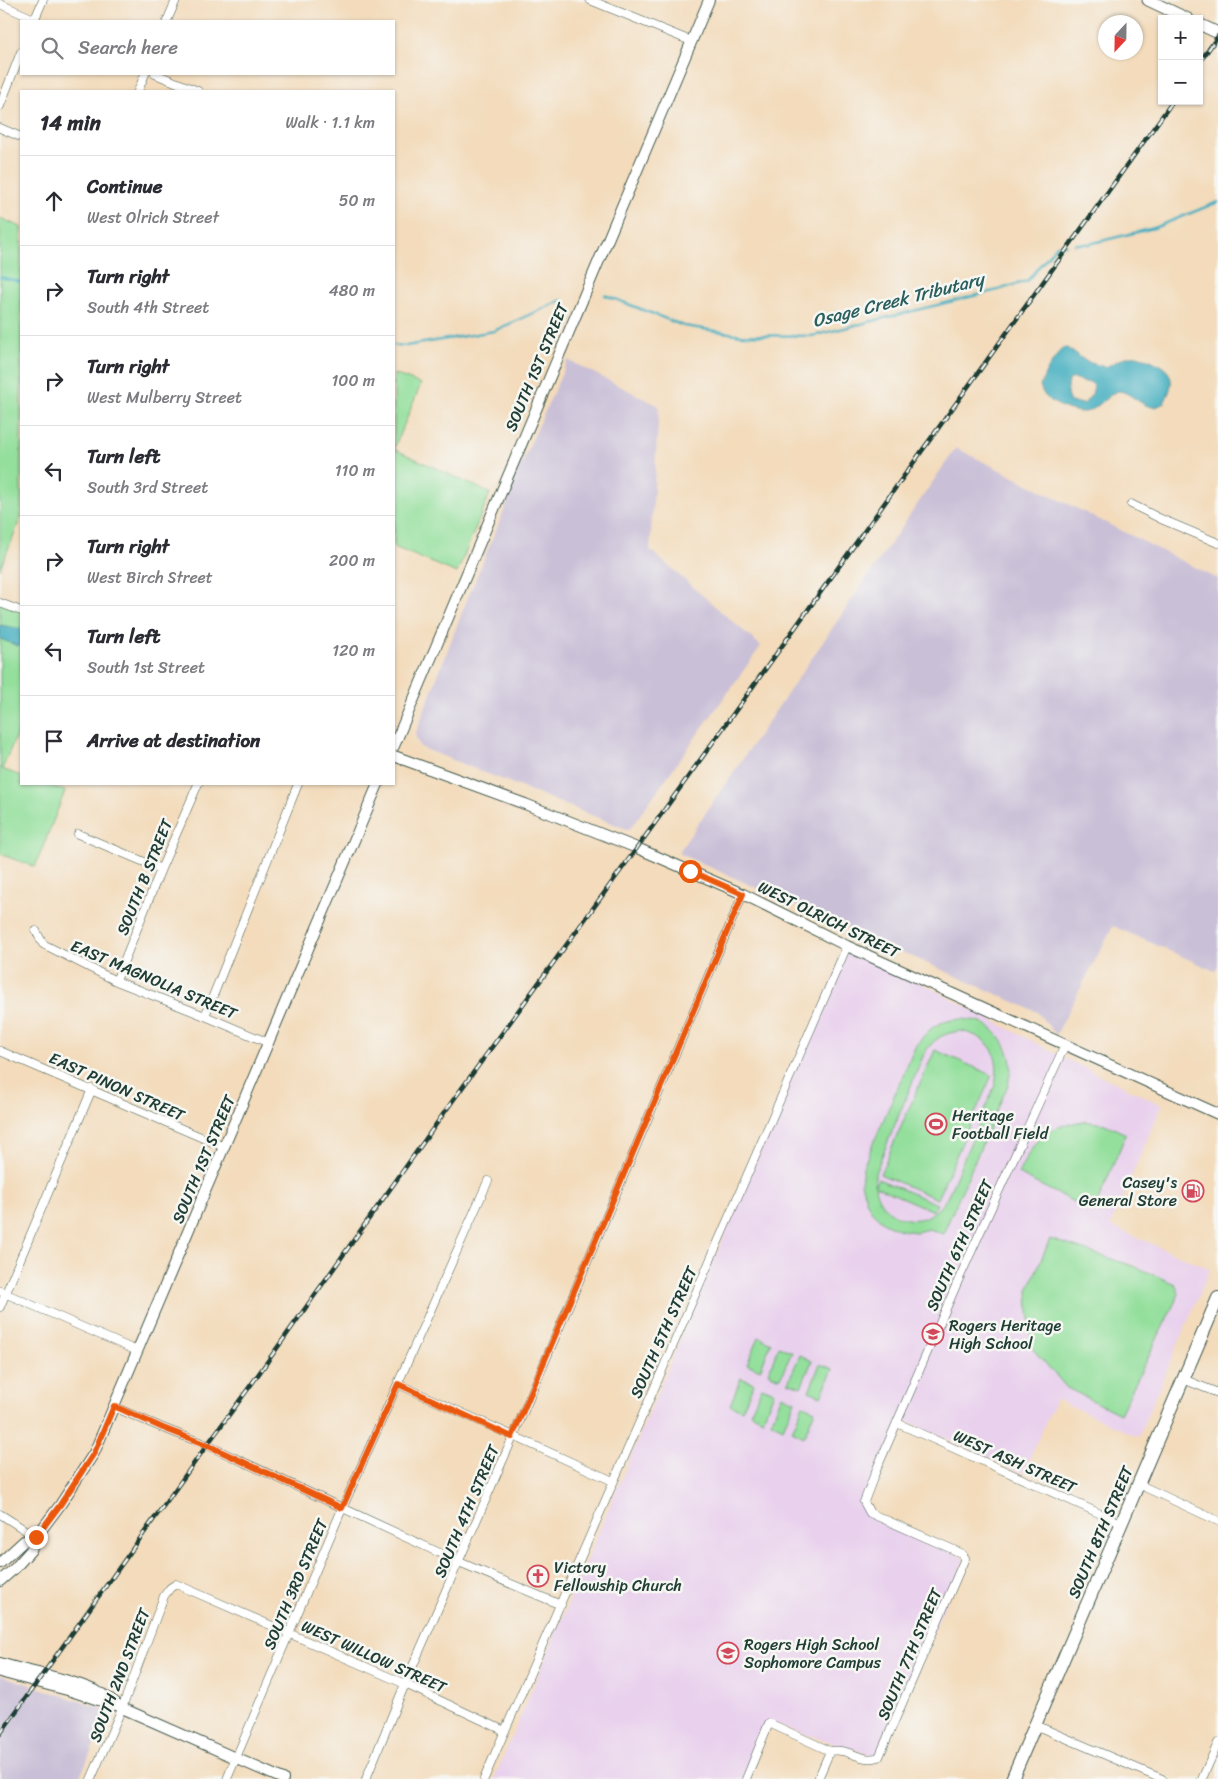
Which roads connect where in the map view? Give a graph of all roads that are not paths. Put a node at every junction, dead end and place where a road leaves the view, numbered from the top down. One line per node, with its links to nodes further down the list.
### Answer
1 (43, 0): 8 (street)
2 (176, 0): 9 (street)
3 (590, 0): 12 (street)
4 (708, 0): 12 (street, SOUTH 1ST STREET)
5 (1148, 0): 7 (main road)
6 (0, 4): 8 (street)
7 (1180, 15)
8 (34, 20)
9 (167, 20)
10 (1203, 26): 11 (main road)
11 (1218, 33)
12 (691, 41): 25 (street, SOUTH 1ST STREET)
13 (20, 55): 18 (street)
14 (145, 75): 16 (street)
15 (158, 75): 17 (street)
16 (138, 90)
17 (195, 90)
18 (0, 106)
19 (0, 128): 20 (street)
20 (20, 136)
21 (1131, 504): 22 (street)
22 (1218, 543)
23 (0, 603): 24 (street)
24 (20, 611)
25 (395, 744)
26 (395, 756): 32 (street, WEST OLRICH STREET)
27 (198, 785): 31 (street, SOUTH B STREET)
28 (298, 785): 36 (street)
29 (378, 785): 37 (street, SOUTH 1ST STREET)
30 (78, 834): 31 (street)
31 (161, 869): 35 (street, SOUTH B STREET)
32 (743, 894): 34 (street, WEST OLRICH STREET); 53 (street, SOUTH 4TH STREET)
33 (36, 932): 35 (street, EAST MAGNOLIA STREET)
34 (847, 946): 38 (street, WEST OLRICH STREET); 54 (street, SOUTH 5TH STREET)
35 (116, 981): 36 (street, EAST MAGNOLIA STREET)
36 (205, 1016): 37 (street, EAST MAGNOLIA STREET)
37 (269, 1043): 42 (street, SOUTH 1ST STREET)
38 (1065, 1045): 41 (street, WEST OLRICH STREET); 52 (street, SOUTH 6TH STREET)
39 (0, 1050): 40 (street, EAST PINON STREET)
40 (92, 1089): 42 (street, EAST PINON STREET); 44 (street)
41 (1218, 1114)
42 (224, 1147): 47 (street, SOUTH 1ST STREET)
43 (488, 1182): 49 (street, SOUTH 3RD STREET)
44 (3, 1292): 46 (street); 47 (street)
45 (1218, 1298): 48 (main road, SOUTH 8TH STREET)
46 (0, 1307)
47 (137, 1351): 51 (street, SOUTH 1ST STREET)
48 (1183, 1378): 50 (street); 55 (main road, SOUTH 8TH STREET)
49 (398, 1384): 53 (street); 56 (street, SOUTH 3RD STREET)
50 (1218, 1394)
51 (114, 1406): 56 (street); 60 (street, SOUTH 1ST STREET)
52 (897, 1423): 59 (street, WEST ASH STREET); 61 (street, SOUTH 6TH STREET)
53 (512, 1437): 54 (street); 62 (street, SOUTH 4TH STREET)
54 (613, 1481): 66 (street, SOUTH 5TH STREET)
55 (1138, 1484): 58 (street); 59 (main road, SOUTH 8TH STREET)
56 (342, 1508): 62 (street); 67 (street, SOUTH 3RD STREET)
57 (0, 1514): 60 (street)
58 (1218, 1521)
59 (1121, 1523): 72 (main road, SOUTH 8TH STREET)
60 (36, 1537): 63 (street, SOUTH 1ST STREET); 64 (street, SOUTH 1ST STREET)
61 (961, 1553): 75 (street, SOUTH 7TH STREET)
62 (459, 1562): 66 (street); 70 (street, SOUTH 4TH STREET)
63 (0, 1564)
64 (0, 1581)
65 (176, 1584): 67 (street, WEST WILLOW STREET); 71 (street, SOUTH 2ND STREET)
66 (561, 1605): 73 (street, SOUTH 5TH STREET)
67 (290, 1634): 70 (street, WEST WILLOW STREET); 76 (street, SOUTH 3RD STREET)
68 (0, 1663): 71 (street)
69 (0, 1672): 71 (street)
70 (404, 1684): 73 (street, WEST WILLOW STREET); 80 (street, SOUTH 4TH STREET)
71 (122, 1708): 76 (street); 77 (street, SOUTH 2ND STREET)
72 (1035, 1725): 84 (main road, SOUTH 8TH STREET); 85 (street)
73 (505, 1731): 81 (street, SOUTH 5TH STREET)
74 (1218, 1743): 86 (street)
75 (830, 1751): 82 (street); 83 (street)
76 (235, 1759): 78 (street, SOUTH 3RD STREET); 79 (street)
77 (92, 1779)
78 (227, 1779)
79 (283, 1779)
80 (366, 1779)
81 (484, 1779)
82 (746, 1779)
83 (818, 1779)
84 (1012, 1779)
85 (1162, 1779)
86 (1202, 1779)

